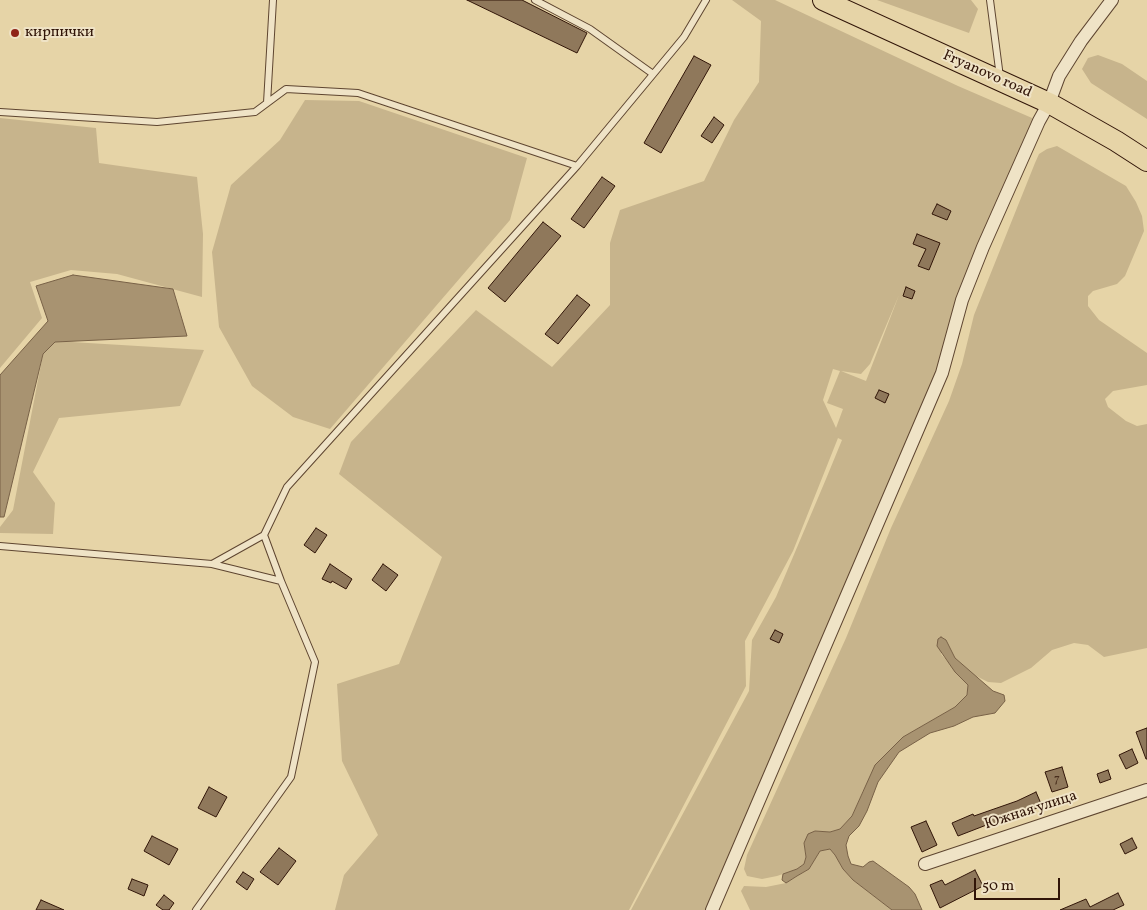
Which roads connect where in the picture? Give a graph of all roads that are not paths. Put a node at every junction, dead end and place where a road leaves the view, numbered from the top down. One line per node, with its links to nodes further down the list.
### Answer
1 (273, 0): 9 (lane)
2 (534, 0): 7 (lane)
3 (706, 0): 7 (lane)
4 (823, 0): 8 (main road, Fryanovo road)
5 (990, 0): 8 (lane)
6 (1112, 0): 10 (street)
7 (653, 74): 13 (lane)
8 (1000, 81): 10 (main road, Fryanovo road)
9 (267, 103): 11 (lane); 13 (lane)
10 (1049, 103): 12 (main road, Fryanovo road); 21 (street)
11 (0, 112)
12 (1147, 161)
13 (577, 166): 14 (lane)
14 (264, 535): 16 (lane); 17 (lane)
15 (0, 546): 16 (lane)
16 (212, 564): 17 (lane)
17 (282, 581): 20 (lane)
18 (1147, 790): 19 (street, Южная улица)
19 (925, 864)
20 (196, 910)
21 (712, 910)

